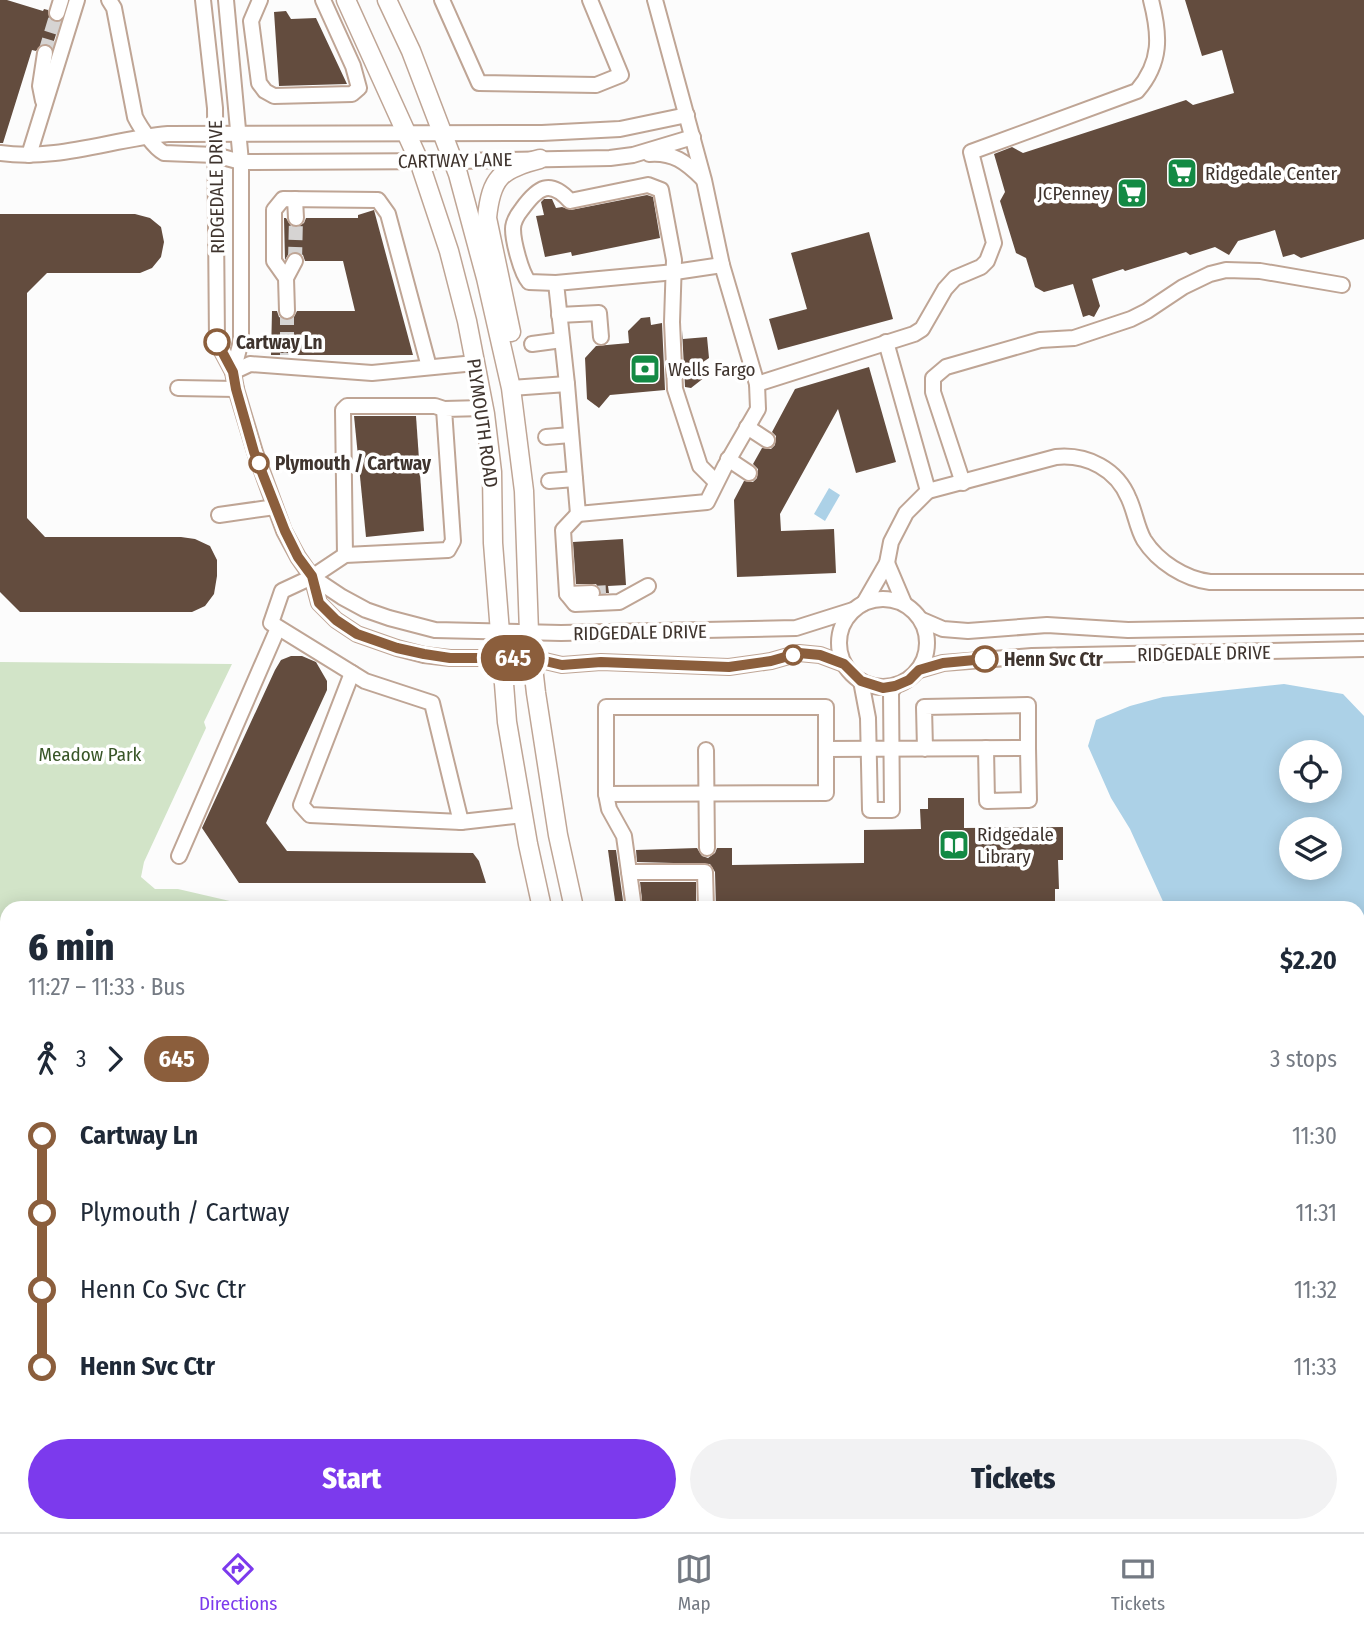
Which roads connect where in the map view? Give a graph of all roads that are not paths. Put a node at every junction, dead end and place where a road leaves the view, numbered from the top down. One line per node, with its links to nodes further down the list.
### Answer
1 (77, 0): 14 (street)
2 (108, 0): 20 (street)
3 (203, 0): 16 (street, RIDGEDALE DRIVE)
4 (226, 0): 18 (street, RIDGEDALE DRIVE)
5 (260, 0): 6 (street)
6 (323, 0)
7 (346, 0): 17 (main road, PLYMOUTH ROAD)
8 (387, 0): 19 (main road, PLYMOUTH ROAD)
9 (442, 0): 10 (street)
10 (590, 0)
11 (655, 0): 15 (street)
12 (1151, 0): 43 (street)
13 (45, 54): 14 (street)
14 (44, 106): 23 (street)
15 (687, 115): 19 (street, CARTWAY LANE); 21 (street)
16 (215, 134): 18 (street, CARTWAY LANE); 20 (street, CARTWAY LANE); 24 (street, RIDGEDALE DRIVE)
17 (405, 134): 18 (street, CARTWAY LANE); 19 (street, CARTWAY LANE); 27 (main road, PLYMOUTH ROAD)
18 (240, 135): 29 (street, RIDGEDALE DRIVE)
19 (443, 135): 28 (main road, PLYMOUTH ROAD)
20 (149, 136): 23 (street, CARTWAY LANE); 24 (street, CARTWAY LANE)
21 (693, 137): 25 (street, CARTWAY LANE); 30 (street)
22 (0, 153): 23 (street, CARTWAY LANE)
23 (29, 155)
24 (215, 155): 29 (street, CARTWAY LANE); 47 (street, RIDGEDALE DRIVE)
25 (633, 155): 26 (street, CARTWAY LANE); 30 (street)
26 (540, 159): 28 (street, CARTWAY LANE); 51 (main road)
27 (419, 161): 28 (street, CARTWAY LANE); 29 (street, CARTWAY LANE); 45 (main road, PLYMOUTH ROAD)
28 (454, 161): 51 (main road, PLYMOUTH ROAD)
29 (241, 162): 47 (street, RIDGEDALE DRIVE)
30 (704, 180): 34 (street)
31 (295, 199): 32 (street); 36 (street); 46 (street)
32 (296, 218)
33 (295, 261): 36 (street)
34 (722, 265): 35 (street); 49 (street)
35 (675, 272): 37 (street); 37 (street); 63 (street)
36 (286, 278): 39 (street)
37 (556, 284): 40 (street)
38 (1342, 285): 64 (street)
39 (287, 311)
40 (559, 315): 41 (street); 42 (street)
41 (601, 337)
42 (562, 340): 44 (street); 48 (street)
43 (886, 342): 49 (street); 65 (street)
44 (532, 344)
45 (475, 363): 46 (street); 53 (main road, PLYMOUTH ROAD)
46 (429, 367): 47 (street)
47 (233, 372): 52 (street, RIDGEDALE DRIVE)
48 (567, 384): 51 (street); 56 (street)
49 (757, 384): 55 (street)
50 (178, 388): 52 (street)
51 (511, 388): 84 (main road, PLYMOUTH ROAD)
52 (236, 389): 66 (street, RIDGEDALE DRIVE)
53 (484, 408): 54 (street); 83 (main road, PLYMOUTH ROAD)
54 (444, 409): 69 (street); 69 (street)
55 (747, 427): 58 (street); 59 (street)
56 (571, 435): 57 (street); 61 (street)
57 (546, 437)
58 (767, 440)
59 (728, 459): 60 (street); 63 (street)
60 (749, 473)
61 (575, 479): 62 (street); 67 (street)
62 (549, 481)
63 (716, 482): 67 (street)
64 (963, 483): 65 (street); 72 (street)
65 (928, 491): 70 (street)
66 (275, 507): 68 (street); 71 (street, RIDGEDALE DRIVE)
67 (578, 514): 76 (street)
68 (219, 515)
69 (345, 555): 71 (street)
70 (887, 563): 78 (street); 79 (street)
71 (312, 576): 82 (street); 83 (street, RIDGEDALE DRIVE); 86 (street, RIDGEDALE DRIVE)
72 (1364, 582)
73 (648, 586): 77 (street)
74 (609, 592): 77 (street)
75 (592, 593): 76 (street)
76 (568, 594): 77 (street)
77 (629, 596)
78 (904, 603): 79 (street); 80 (street)
79 (858, 607): 84 (street, RIDGEDALE DRIVE); 88 (street)
80 (922, 620): 81 (street, RIDGEDALE DRIVE); 89 (street)
81 (1364, 626)
82 (278, 628): 90 (street); 105 (street)
83 (500, 632): 84 (street, RIDGEDALE DRIVE); 86 (main road, PLYMOUTH ROAD)
84 (530, 632): 87 (main road, PLYMOUTH ROAD)
85 (1364, 649): 89 (street, RIDGEDALE DRIVE)
86 (502, 658): 87 (street, RIDGEDALE DRIVE); 102 (main road, PLYMOUTH ROAD)
87 (532, 658): 88 (street, RIDGEDALE DRIVE); 108 (main road, PLYMOUTH ROAD)
88 (844, 664): 91 (street)
89 (919, 670): 92 (street)
90 (352, 673): 103 (street); 103 (street)
91 (861, 681): 92 (street); 96 (street)
92 (895, 686): 97 (street)
93 (986, 748): 94 (street); 94 (street); 98 (street)
94 (1028, 748): 98 (street)
95 (826, 749): 96 (street); 100 (street); 101 (street)
96 (870, 749): 97 (street); 97 (street)
97 (892, 749): 98 (street)
98 (925, 749)
99 (706, 750): 100 (street)
100 (706, 793): 101 (street); 104 (street)
101 (606, 794): 106 (street)
102 (523, 815): 103 (street); 107 (main road, PLYMOUTH ROAD)
103 (461, 822)
104 (707, 848)
105 (178, 856)
106 (629, 872): 109 (street); 110 (street)
107 (541, 901)
108 (572, 901)
109 (633, 901)
110 (706, 901)

